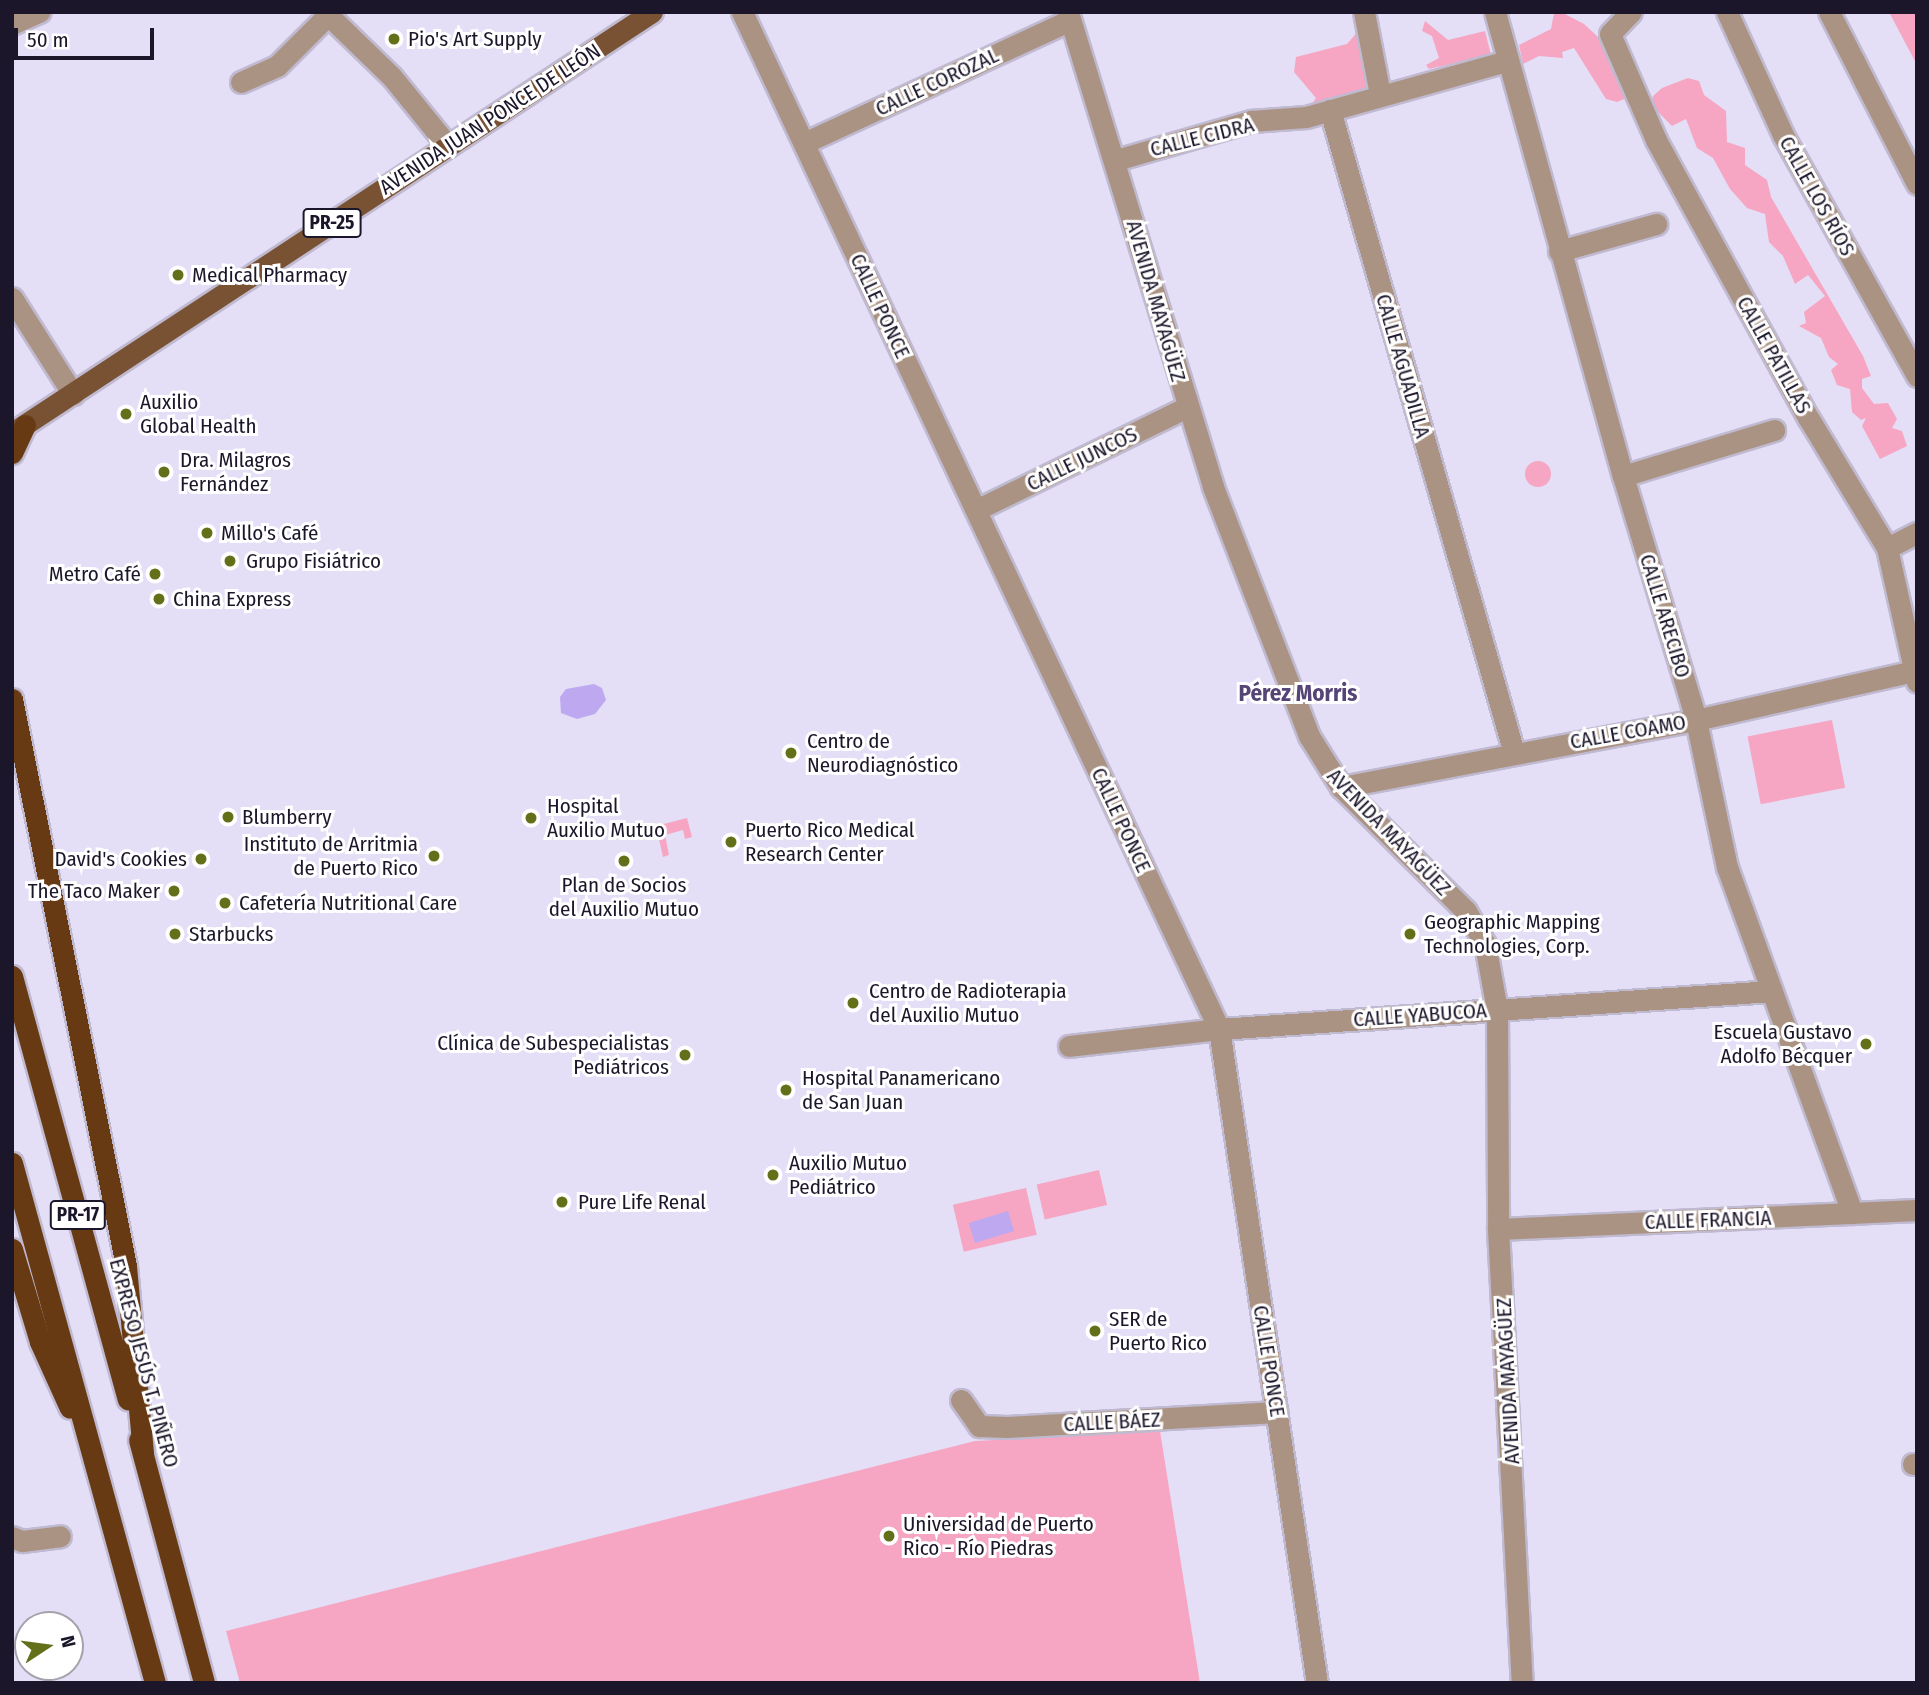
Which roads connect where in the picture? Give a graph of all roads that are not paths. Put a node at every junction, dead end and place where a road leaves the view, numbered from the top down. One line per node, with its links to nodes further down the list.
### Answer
1 (39, 12): 11 (street)
2 (652, 12): 17 (main road, AVENIDA JUAN PONCE DE LEÓN / PR-25)
3 (742, 12): 16 (street, CALLE PONCE)
4 (1364, 12): 14 (street)
5 (1495, 12): 12 (street, CALLE ARECIBO)
6 (1631, 12): 32 (street, CALLE PATILLAS)
7 (1727, 12): 23 (street, CALLE LOS RÍOS)
8 (1829, 12): 19 (street)
9 (327, 14): 13 (street); 17 (street)
10 (1069, 16): 16 (street, CALLE COROZAL); 18 (street, AVENIDA MAYAGÜEZ)
11 (12, 24)
12 (1506, 61): 14 (street); 21 (street, CALLE ARECIBO)
13 (241, 82)
14 (1380, 93): 15 (street)
15 (1330, 110): 18 (street, CALLE CIDRA); 36 (street, CALLE AGUADILLA)
16 (804, 143): 30 (street, CALLE PONCE)
17 (448, 146): 24 (main road, AVENIDA JUAN PONCE DE LEÓN / PR-25)
18 (1116, 160): 25 (street, AVENIDA MAYAGÜEZ)
19 (1917, 184)
20 (1656, 224): 21 (street)
21 (1559, 251): 29 (street, CALLE ARECIBO)
22 (12, 298): 24 (street)
23 (1917, 376)
24 (73, 394): 26 (main road, AVENIDA JUAN PONCE DE LEÓN / PR-25)
25 (1187, 407): 30 (street, CALLE JUNCOS); 37 (street, AVENIDA MAYAGÜEZ)
26 (19, 429): 28 (highway)
27 (1774, 430): 29 (street)
28 (12, 453)
29 (1623, 476): 35 (street, CALLE ARECIBO)
30 (976, 510): 41 (street, CALLE PONCE)
31 (1917, 533): 32 (street)
32 (1887, 548): 33 (street, CALLE PATILLAS)
33 (1915, 676): 35 (street, CALLE COAMO)
34 (12, 699): 50 (highway)
35 (1696, 720): 36 (street, CALLE COAMO); 39 (street, CALLE ARECIBO)
36 (1514, 753): 37 (street, CALLE COAMO)
37 (1341, 787): 40 (street, AVENIDA MAYAGÜEZ)
38 (12, 976): 50 (highway, EXPRESO JESÚS T. PIÑERO / PR-17)
39 (1772, 991): 40 (street, CALLE YABUCOA); 45 (street, CALLE ARECIBO)
40 (1497, 1010): 41 (street, CALLE YABUCOA); 46 (street, AVENIDA MAYAGÜEZ)
41 (1219, 1029): 42 (street, CALLE YABUCOA); 49 (street, CALLE PONCE)
42 (1069, 1046)
43 (12, 1163): 51 (highway, PR-17)
44 (1917, 1210): 45 (street, CALLE FRANCIA)
45 (1852, 1213): 46 (street, CALLE FRANCIA)
46 (1498, 1229): 57 (street, AVENIDA MAYAGÜEZ)
47 (12, 1249): 51 (highway)
48 (961, 1400): 49 (street, CALLE BÁEZ)
49 (1277, 1412): 56 (street, CALLE PONCE)
50 (143, 1454): 55 (highway, EXPRESO JESÚS T. PIÑERO / PR-17)
51 (97, 1466): 54 (highway, PR-17)
52 (60, 1536): 53 (street)
53 (12, 1537)
54 (155, 1683)
55 (204, 1683)
56 (1317, 1683)
57 (1522, 1683)

